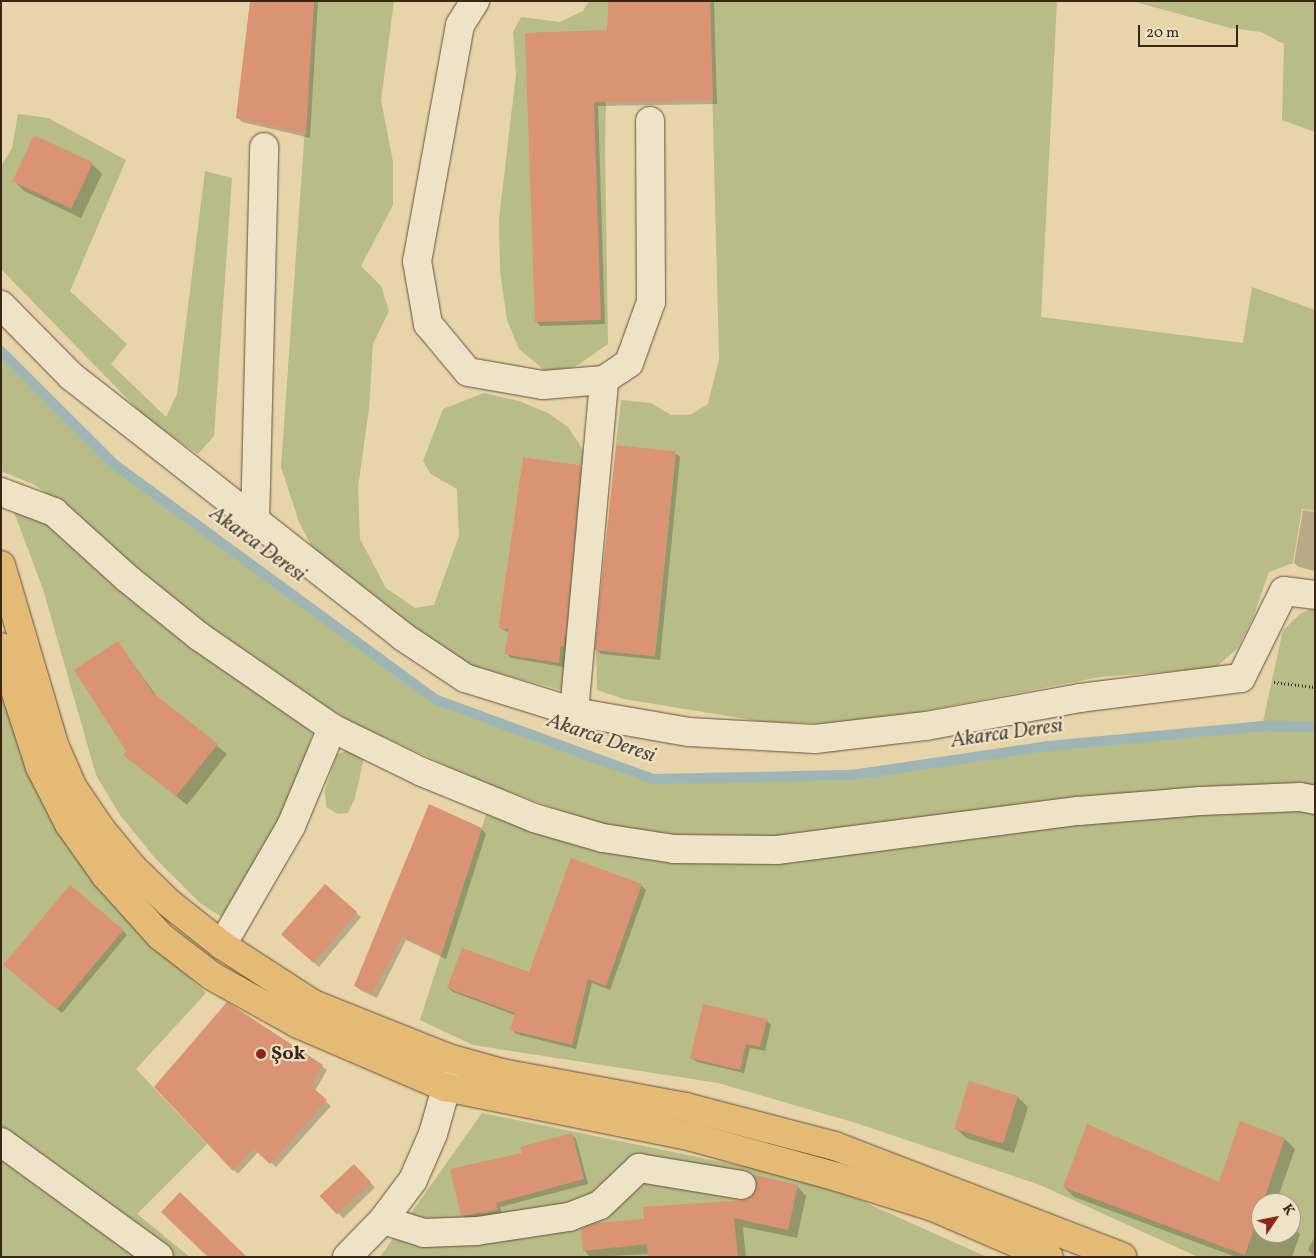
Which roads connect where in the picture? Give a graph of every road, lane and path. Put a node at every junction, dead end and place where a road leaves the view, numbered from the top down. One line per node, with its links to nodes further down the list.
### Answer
1 (474, 1): 5 (street)
2 (650, 121): 5 (street)
3 (264, 147): 7 (street)
4 (1, 306): 7 (street)
5 (604, 380): 13 (street)
6 (1, 492): 14 (street)
7 (255, 524): 13 (street)
8 (1, 565): 16 (main road)
9 (1315, 595): 11 (street)
10 (1, 647): 18 (main road)
11 (1241, 678): 12 (path); 13 (street)
12 (1315, 687)
13 (574, 712)
14 (332, 728): 15 (street); 16 (street)
15 (1315, 800)
16 (222, 944): 17 (main road)
17 (448, 1058): 18 (street); 25 (main road)
18 (445, 1086): 21 (street); 24 (main road)
19 (1, 1142): 22 (street)
20 (742, 1185): 21 (street)
21 (383, 1220): 23 (street)
22 (159, 1257)
23 (347, 1257)
24 (1049, 1257)
25 (1122, 1257)

